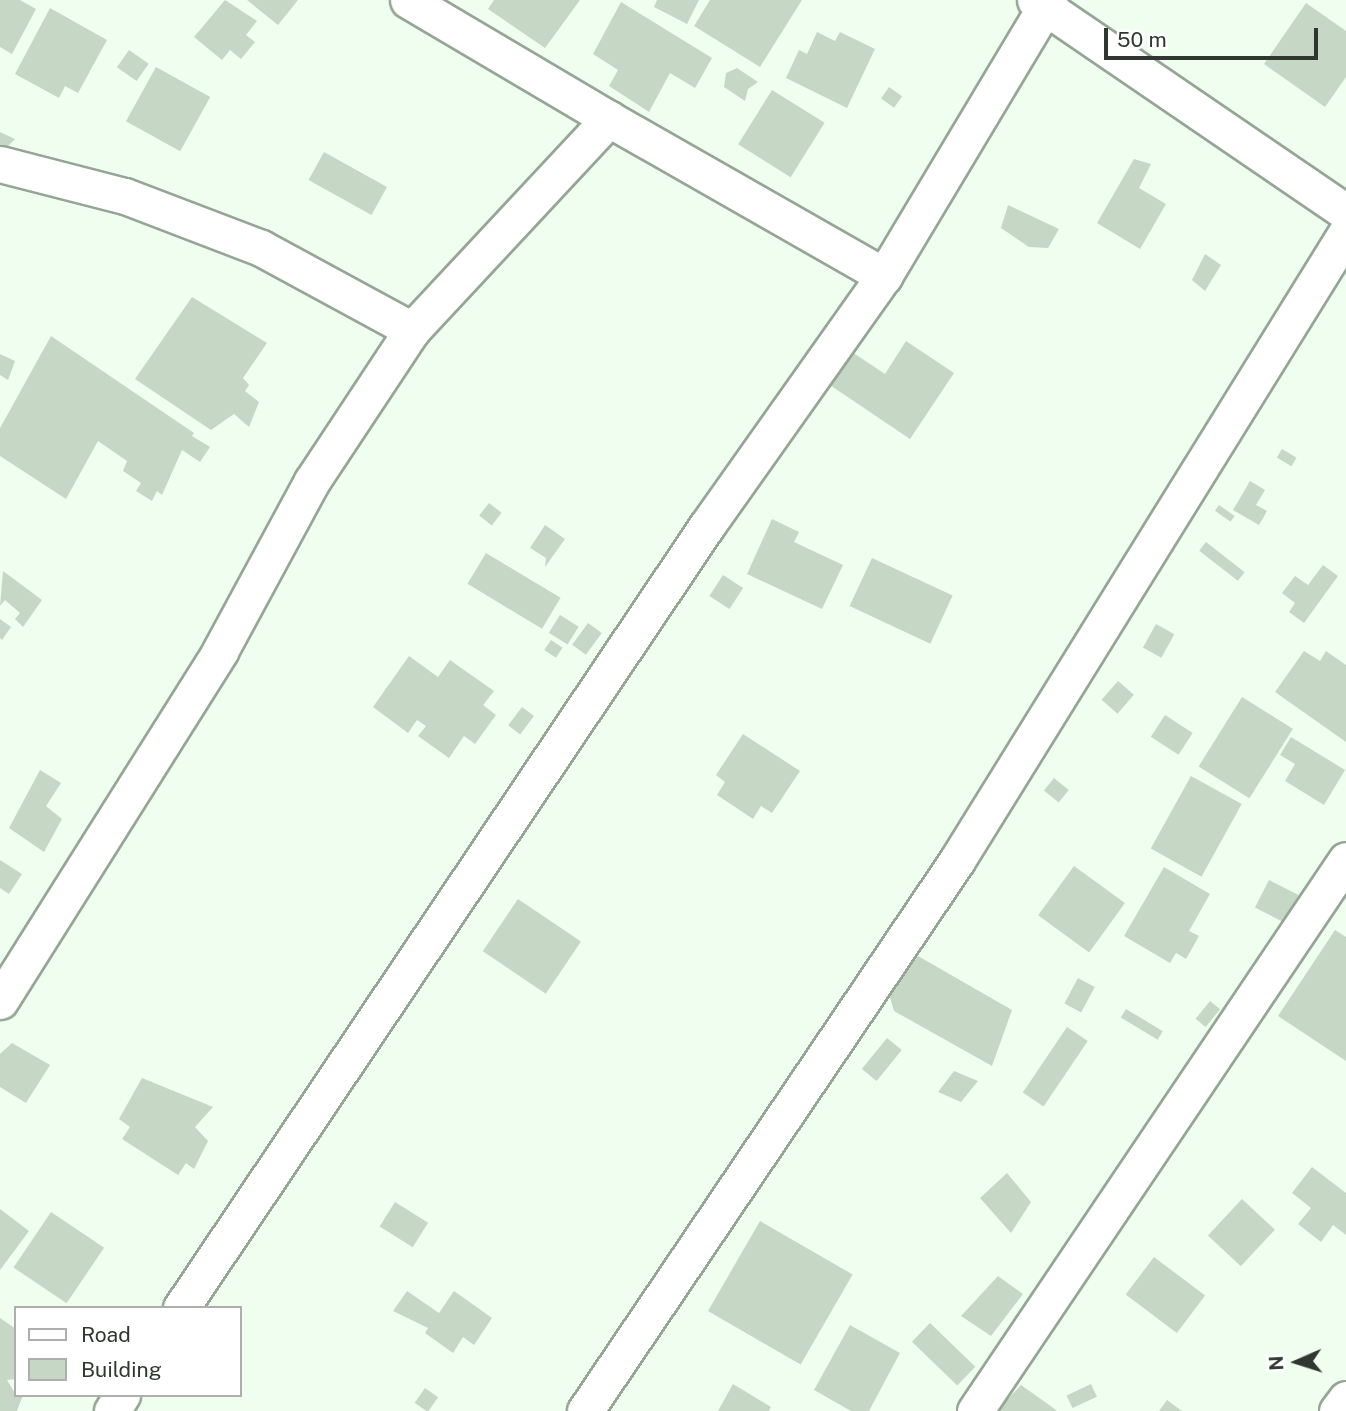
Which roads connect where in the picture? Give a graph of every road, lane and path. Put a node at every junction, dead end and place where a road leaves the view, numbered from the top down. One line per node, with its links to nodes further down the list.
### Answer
1 (408, 0): 3 (street)
2 (1043, 2): 5 (street); 7 (street)
3 (609, 119): 7 (street); 8 (street)
4 (0, 164): 8 (street)
5 (1346, 212)
6 (1346, 233): 13 (street)
7 (884, 276): 11 (street)
8 (412, 330): 10 (street)
9 (1346, 860): 14 (street)
10 (0, 1001)
11 (182, 1306)
12 (1346, 1399): 15 (street)
13 (586, 1411)
14 (975, 1411)
15 (1338, 1411)

